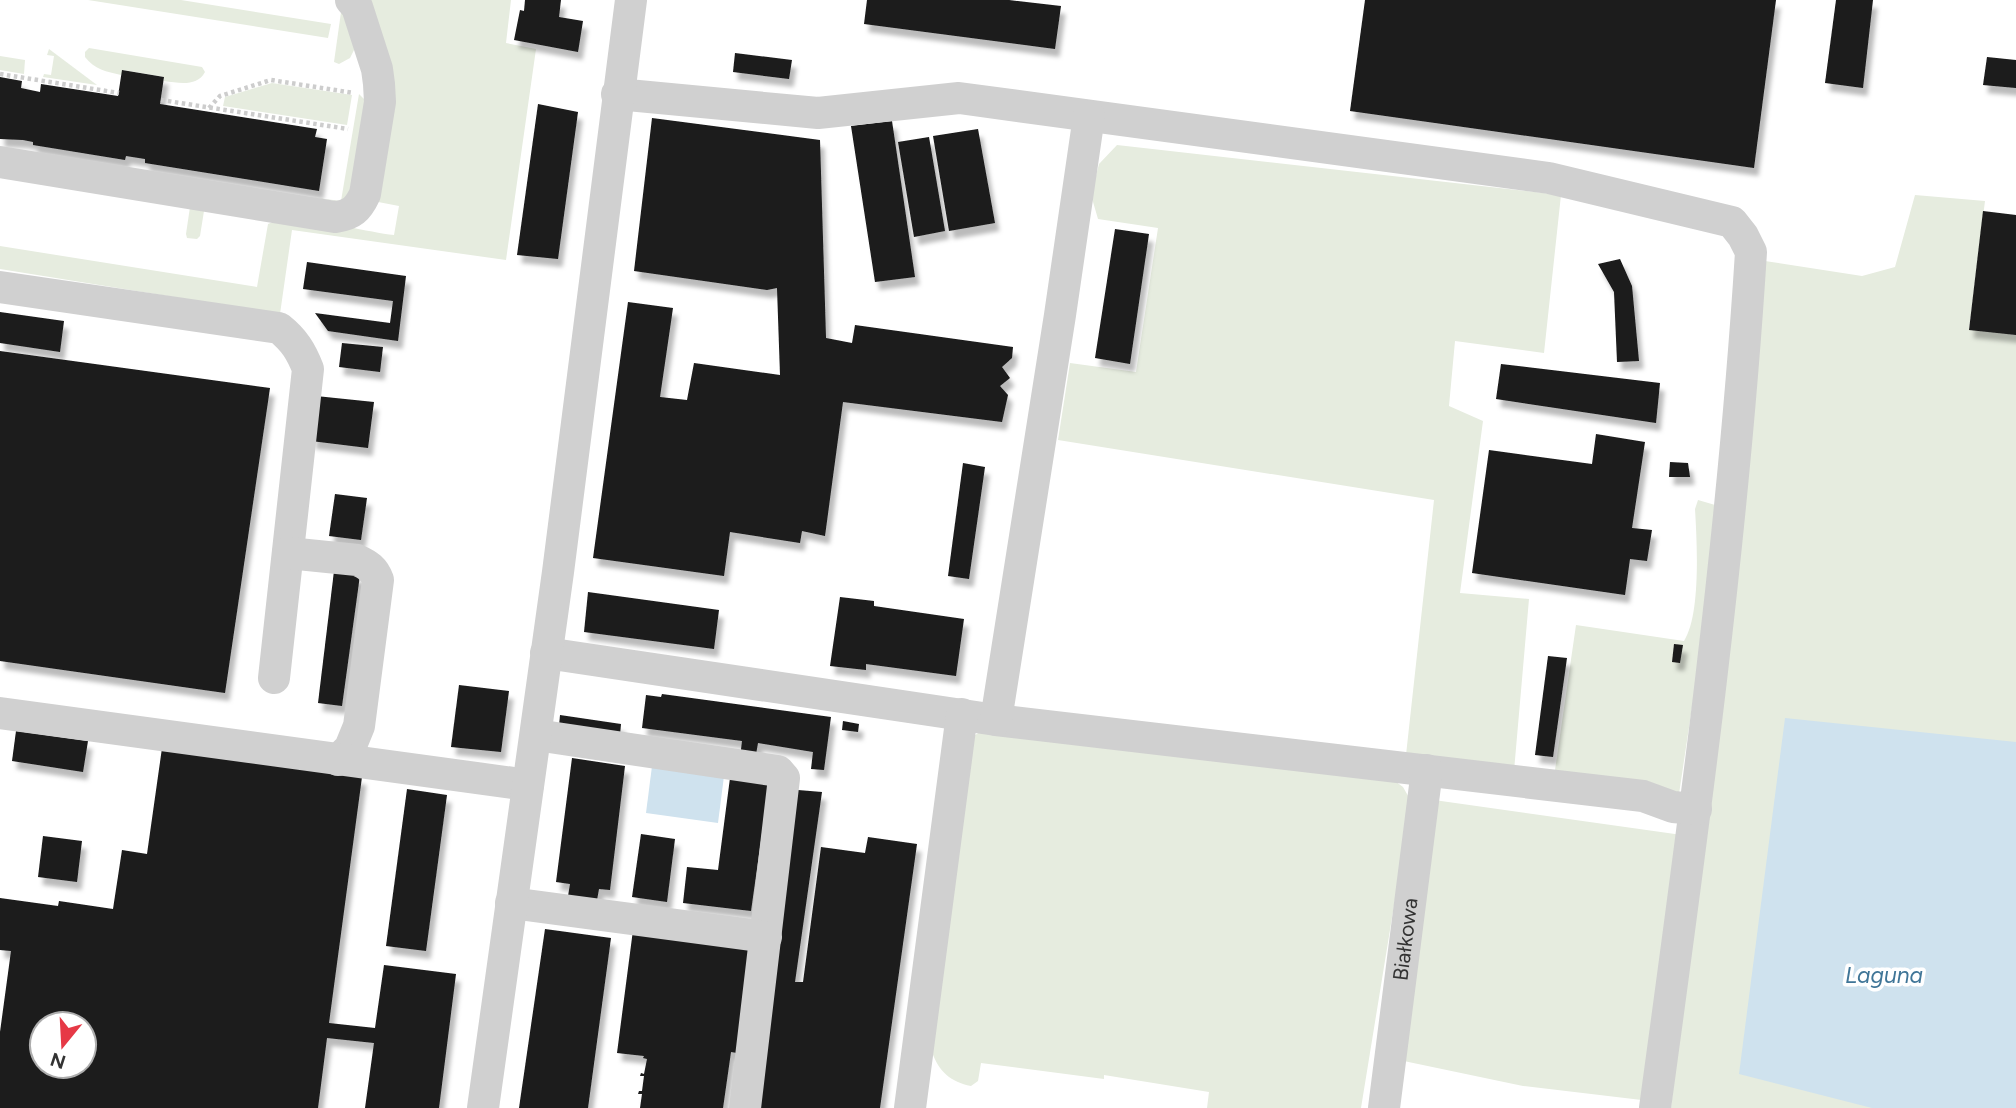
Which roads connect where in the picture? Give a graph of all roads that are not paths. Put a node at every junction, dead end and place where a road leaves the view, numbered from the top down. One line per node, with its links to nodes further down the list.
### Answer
1 (351, 0): 5 (lane)
2 (631, 0): 3 (lane)
3 (617, 94): 4 (lane); 8 (lane)
4 (1089, 116): 12 (lane); 17 (lane)
5 (0, 162)
6 (0, 287): 7 (lane)
7 (288, 553): 9 (lane); 14 (lane)
8 (546, 653): 11 (lane); 13 (lane)
9 (274, 678)
10 (0, 713): 14 (lane)
11 (962, 714): 12 (lane); 22 (lane)
12 (996, 720): 15 (lane)
13 (536, 735): 16 (lane); 19 (lane)
14 (338, 760): 16 (lane)
15 (1427, 770): 17 (lane); 23 (lane, Białkowa)
16 (528, 785): 18 (lane)
17 (1696, 808): 24 (lane)
18 (511, 903): 19 (lane); 20 (lane)
19 (766, 937): 21 (lane)
20 (484, 1108)
21 (746, 1108)
22 (910, 1108)
23 (1384, 1108)
24 (1655, 1108)

